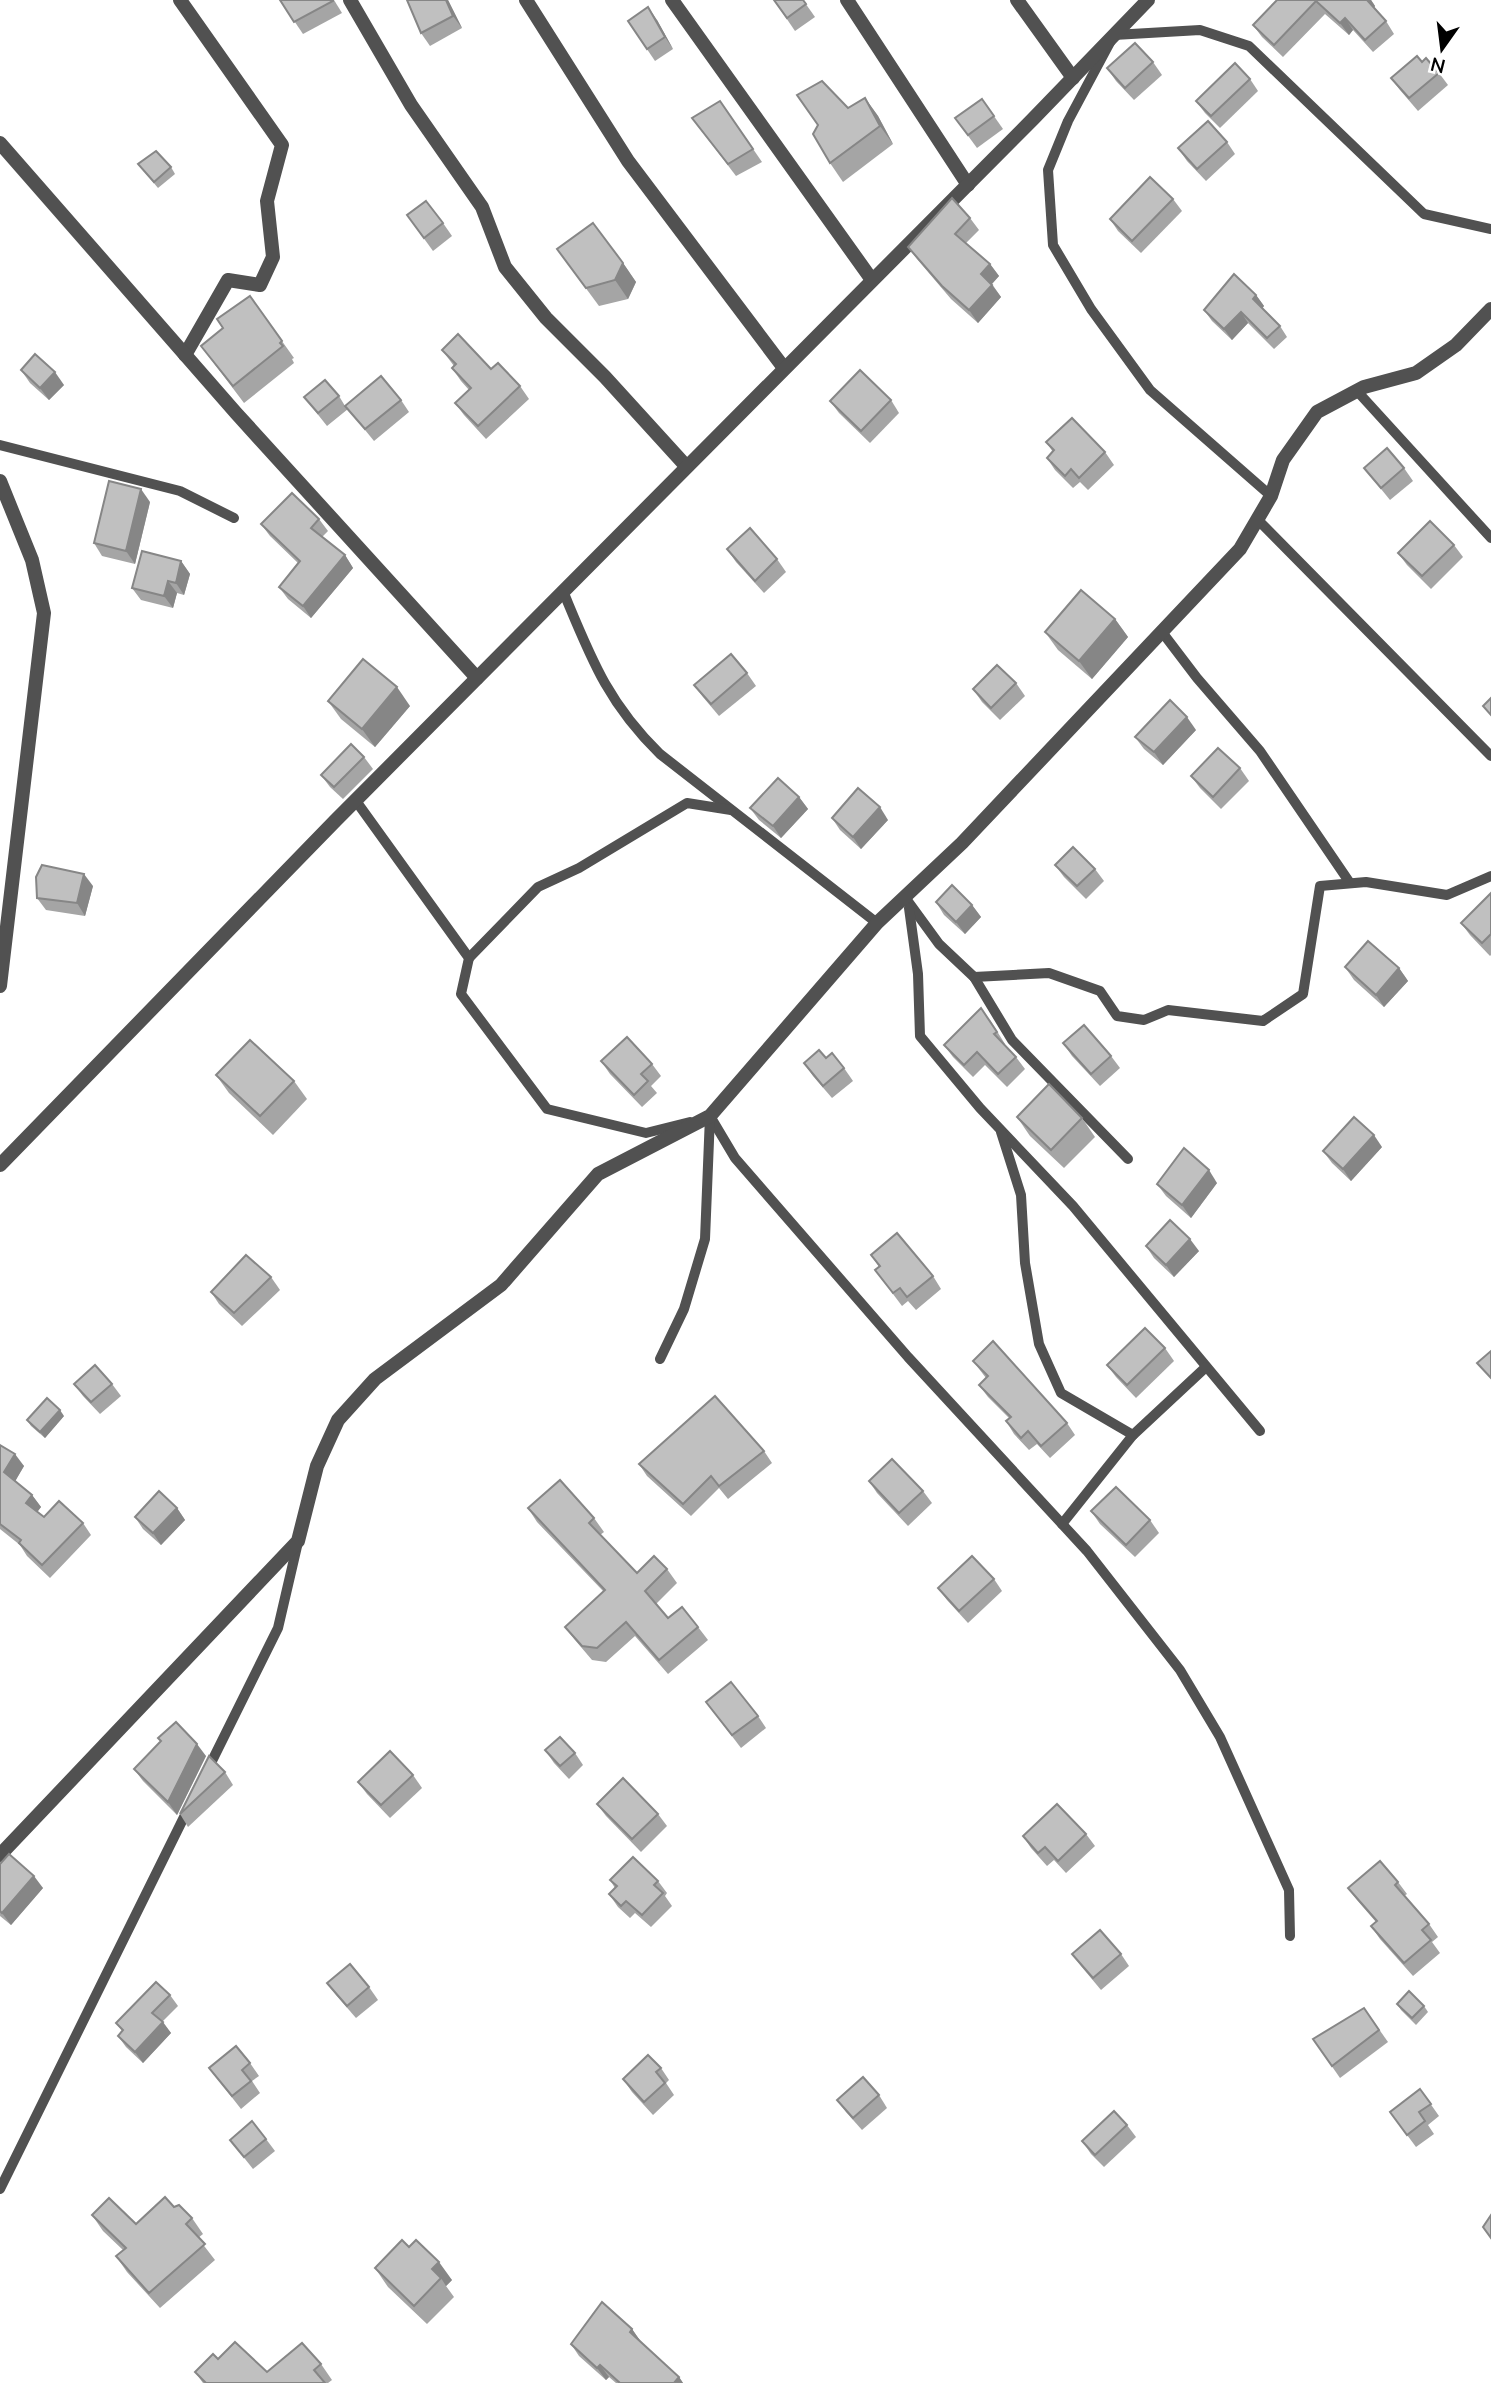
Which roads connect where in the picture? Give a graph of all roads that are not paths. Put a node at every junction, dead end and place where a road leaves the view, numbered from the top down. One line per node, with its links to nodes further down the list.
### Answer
1 (180, 0): 15 (street)
2 (350, 0): 19 (street)
3 (526, 0): 16 (street)
4 (672, 0): 13 (street)
5 (846, 0): 11 (street)
6 (1017, 0): 9 (street)
7 (1148, 0): 8 (street)
8 (1114, 35): 9 (street); 12 (lane); 21 (lane)
9 (1073, 78): 11 (street)
10 (0, 143): 15 (street)
11 (968, 185): 13 (street)
12 (1491, 229)
13 (873, 280): 16 (street)
14 (1491, 309): 17 (street)
15 (185, 355): 27 (street)
16 (784, 368): 19 (street)
17 (1357, 391): 21 (street); 24 (lane)
18 (0, 445): 22 (lane)
19 (686, 466): 25 (street)
20 (0, 481): 37 (street)
21 (1270, 496): 23 (street)
22 (234, 518)
23 (1257, 519): 26 (street); 28 (lane)
24 (1491, 538)
25 (564, 591): 27 (street); 30 (lane)
26 (1163, 632): 32 (lane); 33 (street)
27 (477, 678): 29 (street)
28 (1491, 756)
29 (356, 801): 35 (lane); 41 (street)
30 (734, 810): 34 (lane); 35 (lane)
31 (1491, 876): 32 (lane)
32 (1350, 883): 36 (lane)
33 (904, 895): 34 (street); 36 (lane); 39 (lane)
34 (877, 923): 38 (street)
35 (469, 958): 38 (lane)
36 (974, 977): 40 (lane)
37 (0, 986)
38 (710, 1116): 42 (lane); 46 (lane); 47 (street)
39 (1001, 1129): 43 (lane); 45 (lane)
40 (1128, 1159)
41 (0, 1165)
42 (660, 1359)
43 (1206, 1367): 44 (lane); 45 (lane)
44 (1261, 1432)
45 (1133, 1435): 46 (lane)
46 (1062, 1524): 51 (lane)
47 (298, 1541): 48 (lane); 50 (street)
48 (199, 1788)
49 (193, 1800): 52 (lane)
50 (0, 1855)
51 (1290, 1936)
52 (0, 2189)

